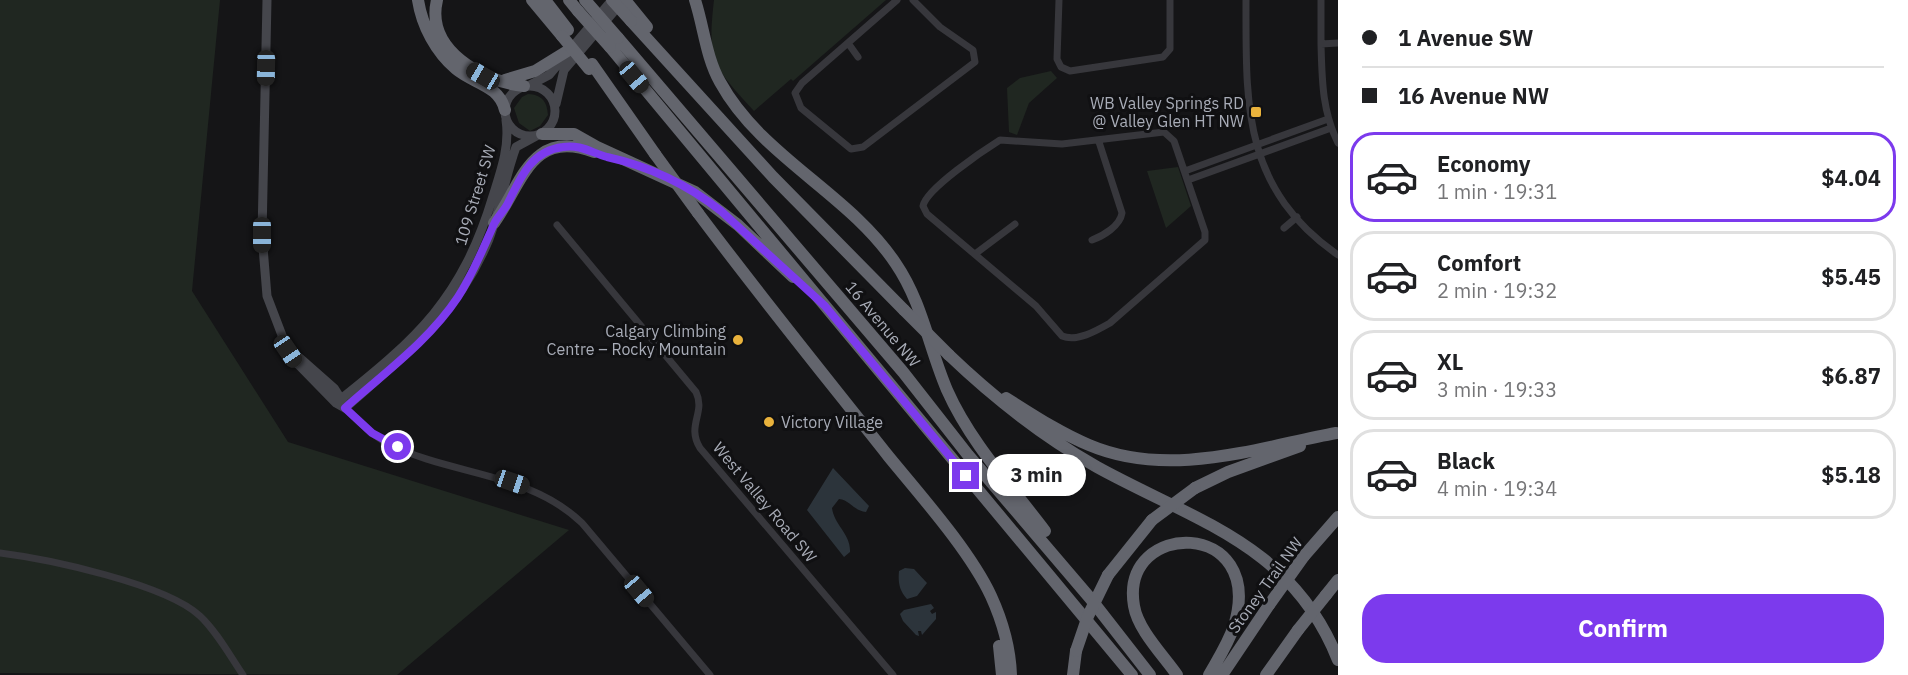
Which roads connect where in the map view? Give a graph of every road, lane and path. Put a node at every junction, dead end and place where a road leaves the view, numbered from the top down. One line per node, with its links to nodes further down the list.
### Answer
1 (267, 0): 49 (street)
2 (418, 0): 28 (highway)
3 (437, 0): 25 (highway)
4 (532, 0): 18 (highway)
5 (545, 0): 18 (highway)
6 (569, 0): 19 (highway, 16 Avenue NW, bridge)
7 (585, 0): 19 (highway, 16 Avenue NW, bridge)
8 (612, 0): 17 (highway, bridge); 23 (street)
9 (624, 0): 17 (highway); 27 (street)
10 (695, 0): 54 (highway)
11 (897, 0): 20 (street)
12 (913, 0): 20 (street)
13 (1059, 0): 14 (street)
14 (1170, 0)
15 (1246, 0): 34 (street)
16 (1322, 0): 21 (street)
17 (634, 18): 48 (highway, bridge)
18 (565, 33): 53 (highway, bridge)
19 (614, 43): 47 (highway, 16 Avenue NW); 54 (highway, 16 Avenue NW)
20 (848, 43): 24 (street)
21 (1322, 44): 22 (street); 29 (street)
22 (1338, 44)
23 (569, 50): 25 (highway); 26 (street)
24 (858, 57)
25 (483, 76): 26 (highway)
26 (526, 86): 27 (street); 28 (street)
27 (555, 107): 31 (street)
28 (506, 115): 31 (street); 49 (street, 109 Street SW)
29 (1328, 118): 30 (street); 34 (street)
30 (1331, 128): 33 (street); 35 (street)
31 (540, 134): 36 (highway); 40 (street, 109 Street SW)
32 (1099, 142): 37 (street); 44 (street); 45 (street)
33 (1338, 143)
34 (1256, 144): 35 (street); 37 (street)
35 (1259, 153): 38 (street); 39 (street)
36 (628, 161): 40 (highway); 47 (highway)
37 (1185, 171): 38 (street)
38 (1188, 180): 45 (street)
39 (1297, 217): 43 (street); 46 (street)
40 (495, 223): 49 (street, 109 Street SW)
41 (1015, 224): 45 (street)
42 (557, 225): 59 (street, West Valley Road SW)
43 (1284, 228)
44 (1092, 240)
45 (975, 254)
46 (1338, 255)
47 (825, 306): 63 (highway, 16 Avenue NW)
48 (949, 355): 50 (highway); 56 (highway)
49 (341, 403): 58 (street)
50 (1337, 432): 62 (highway, bridge)
51 (1338, 517): 67 (highway, Stoney Trail NW, bridge)
52 (0, 553): 57 (street)
53 (976, 571): 60 (highway); 61 (highway)
54 (1070, 573): 64 (highway, 16 Avenue NW)
55 (1338, 580): 68 (highway, bridge)
56 (1338, 660)
57 (243, 675)
58 (710, 675)
59 (893, 675)
60 (1002, 675)
61 (1011, 675)
62 (1072, 675)
63 (1132, 675)
64 (1150, 675)
65 (1177, 675): 66 (highway)
66 (1209, 675)
67 (1222, 675)
68 (1266, 675)

